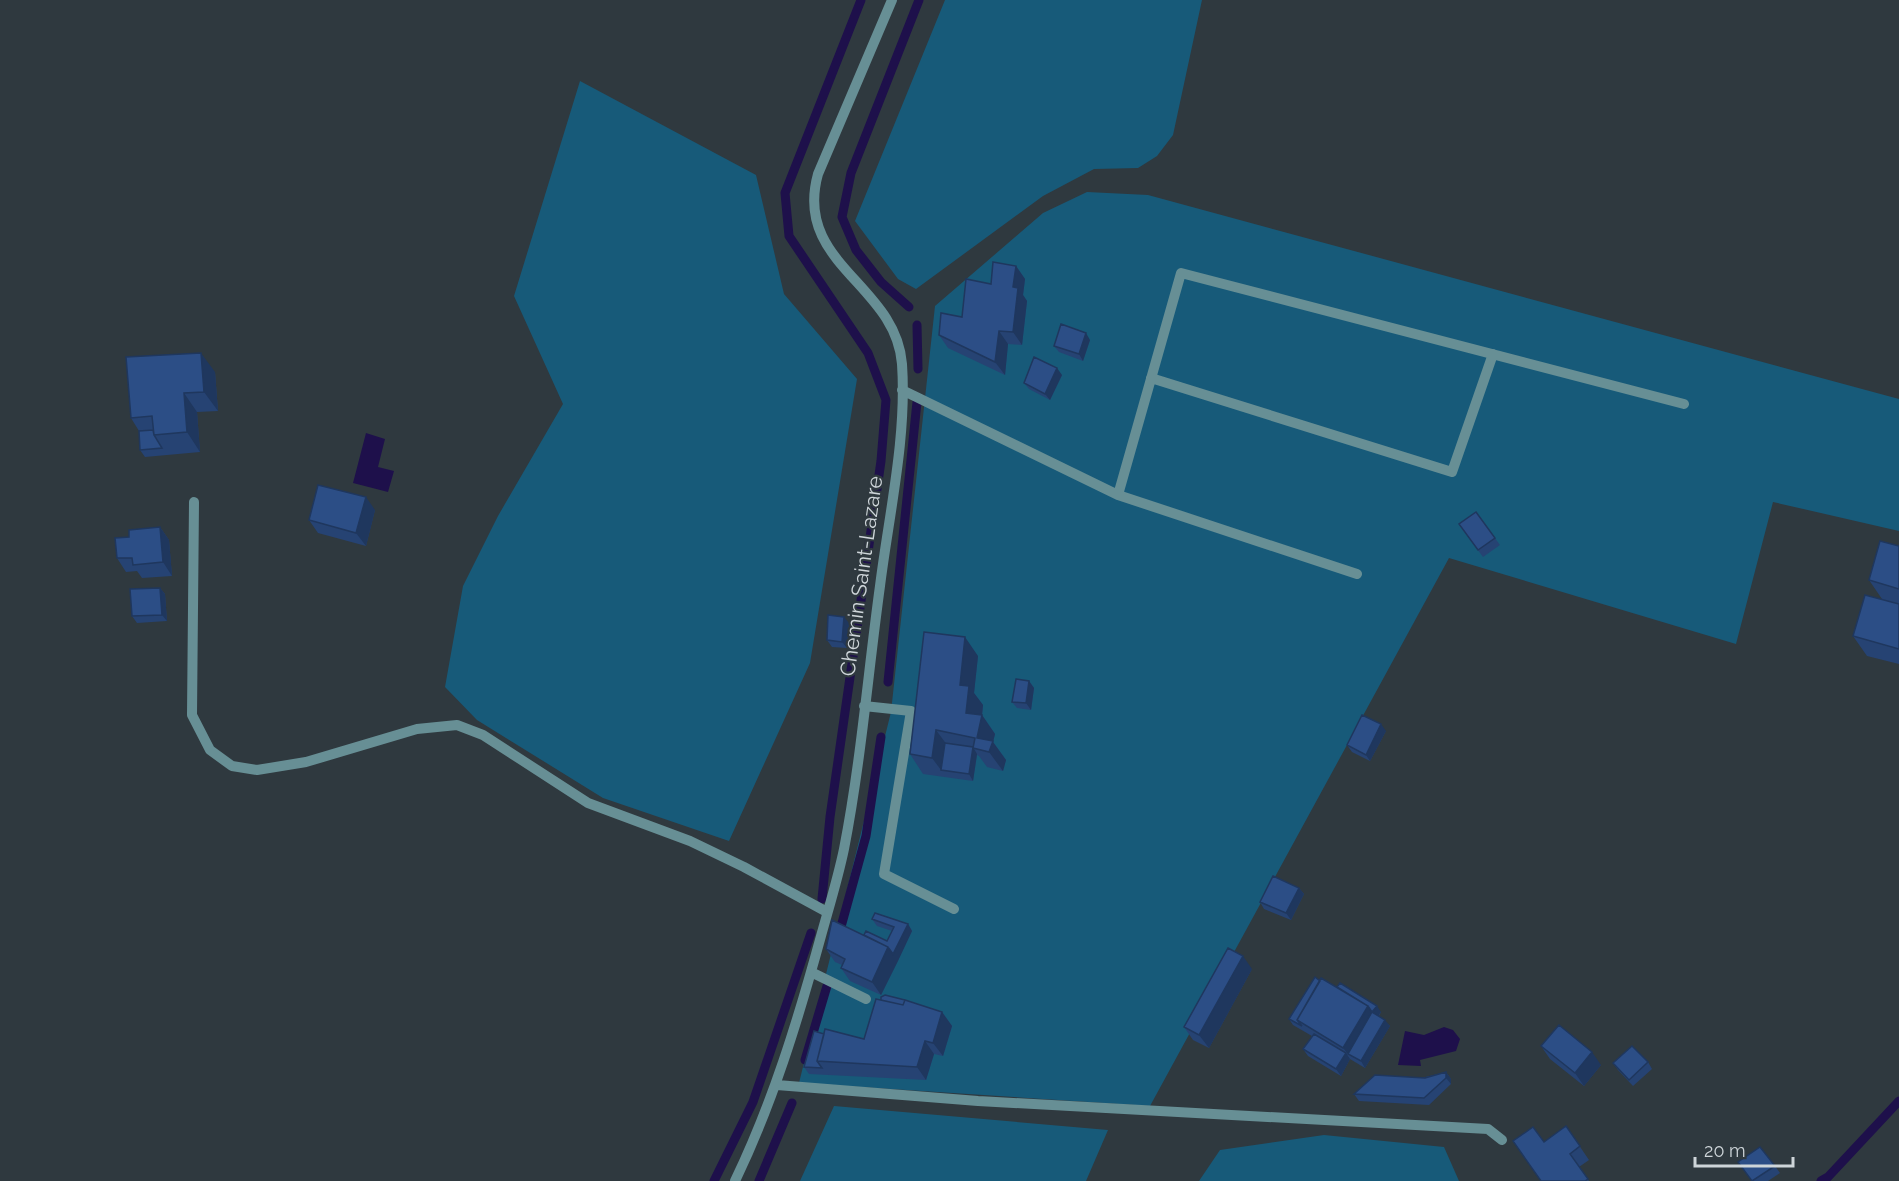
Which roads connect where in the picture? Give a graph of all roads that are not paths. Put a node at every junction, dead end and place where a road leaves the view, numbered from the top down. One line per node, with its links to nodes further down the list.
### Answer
1 (892, 0): 4 (street, Chemin Saint-Lazare)
2 (1493, 354): 3 (street); 3 (street); 5 (street)
3 (1151, 378): 6 (street)
4 (902, 390): 6 (street); 9 (street, Chemin Saint-Lazare)
5 (1684, 404)
6 (1118, 495): 8 (street)
7 (194, 502): 11 (street)
8 (1358, 574)
9 (864, 706): 10 (street); 11 (street, Chemin Saint-Lazare)
10 (954, 909)
11 (827, 912): 12 (street, Chemin Saint-Lazare)
12 (811, 972): 13 (street); 14 (street, Chemin Saint-Lazare)
13 (866, 999)
14 (777, 1085): 15 (street); 16 (street, Chemin Saint-Lazare)
15 (1502, 1140)
16 (735, 1181)

